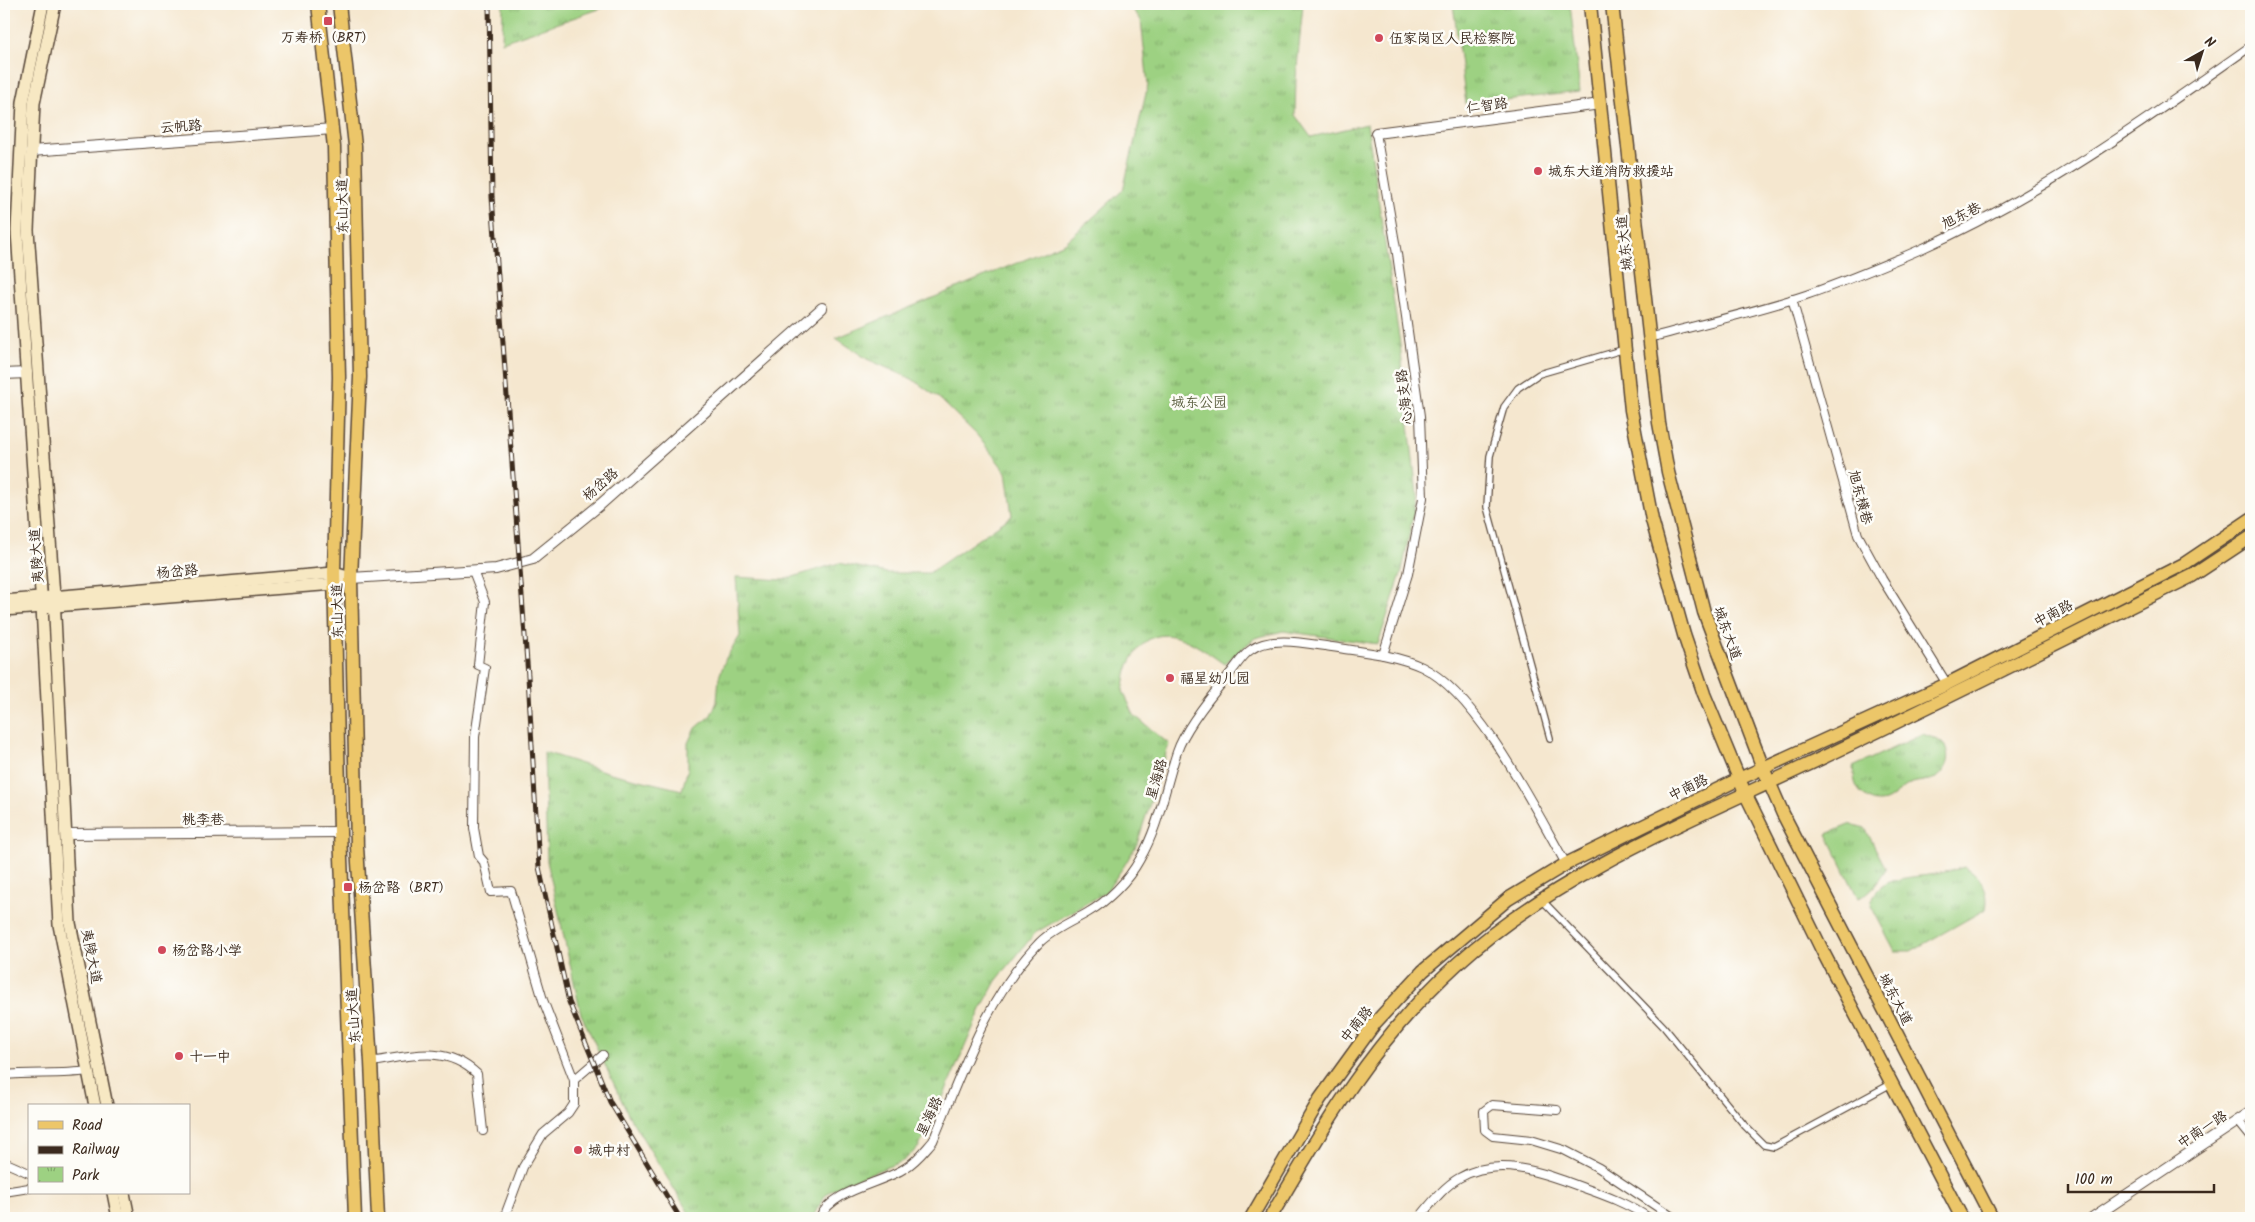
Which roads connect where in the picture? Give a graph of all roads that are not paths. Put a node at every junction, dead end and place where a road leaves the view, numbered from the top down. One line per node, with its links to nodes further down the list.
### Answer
1 (43, 4): 16 (main road, 夷陵大道)
2 (55, 4): 11 (main road, 夷陵大道)
3 (318, 4): 9 (main road, 东山大道)
4 (339, 4): 22 (main road, 东山大道)
5 (1590, 4): 8 (main road, 城东大道)
6 (1612, 4): 14 (main road, 城东大道)
7 (2251, 46): 12 (street, 旭东巷)
8 (1601, 104): 10 (street, 仁智路); 15 (main road, 城东大道)
9 (333, 129): 11 (street, 云帆路); 21 (main road, 东山大道)
10 (1376, 133): 27 (street, 心海支路)
11 (31, 151): 24 (main road, 夷陵大道)
12 (1792, 299): 14 (street, 旭东巷); 28 (street, 旭东横巷)
13 (822, 308): 20 (street, 杨岔路)
14 (1649, 338): 30 (main road, 城东大道)
15 (1625, 349): 29 (street); 31 (main road, 城东大道)
16 (27, 372): 17 (street); 25 (main road, 夷陵大道)
17 (4, 374)
18 (2251, 519): 28 (main road, 中南路)
19 (2251, 537): 32 (main road, 中南路)
20 (473, 571): 22 (street, 杨岔路); 42 (street)
21 (334, 578): 22 (main road, 杨岔路); 24 (main road, 杨岔路); 34 (main road, 东山大道)
22 (351, 578): 39 (main road, 东山大道)
23 (4, 600): 25 (main road, 杨岔路)
24 (54, 601): 25 (main road, 杨岔路); 35 (main road, 夷陵大道)
25 (41, 602): 26 (main road, 杨岔路); 40 (main road, 夷陵大道)
26 (4, 610)
27 (1382, 655): 36 (street, 星海路); 63 (street, 星海路)
28 (1947, 684): 30 (main road, 中南路)
29 (1550, 738)
30 (1763, 768): 31 (main road, 中南路); 32 (main road, 城东大道)
31 (1739, 779): 33 (main road, 城东大道); 36 (main road, 中南路)
32 (1769, 782): 33 (main road, 中南路); 69 (main road, 城东大道)
33 (1745, 793): 37 (main road, 中南路); 43 (main road, 城东大道)
34 (340, 832): 35 (street, 桃李巷); 60 (main road, 东山大道)
35 (66, 834): 45 (main road, 夷陵大道)
36 (1566, 864): 57 (main road, 中南路)
37 (1541, 900): 43 (street); 64 (main road, 中南路)
38 (603, 1055): 42 (street)
39 (371, 1062): 49 (street); 61 (main road, 东山大道)
40 (88, 1072): 41 (street); 44 (main road, 夷陵大道)
41 (4, 1075)
42 (574, 1080): 62 (street)
43 (1892, 1083): 68 (main road, 城东大道)
44 (95, 1104)
45 (107, 1104)
46 (1557, 1110): 67 (street)
47 (2251, 1112): 48 (street, 中南一路)
48 (2238, 1122): 50 (street); 70 (street, 中南一路)
49 (483, 1131)
50 (2251, 1137)
51 (4, 1162): 52 (street)
52 (28, 1173)
53 (28, 1188): 54 (street)
54 (4, 1192)
55 (113, 1194): 58 (main road)
56 (124, 1194): 59 (main road)
57 (1254, 1217)
58 (118, 1218)
59 (129, 1218)
60 (355, 1218)
61 (378, 1218)
62 (504, 1218)
63 (820, 1218)
64 (1270, 1218)
65 (1419, 1218): 66 (street)
66 (1649, 1218)
67 (1674, 1218)
68 (1962, 1218)
69 (1992, 1218)
70 (2092, 1218)

